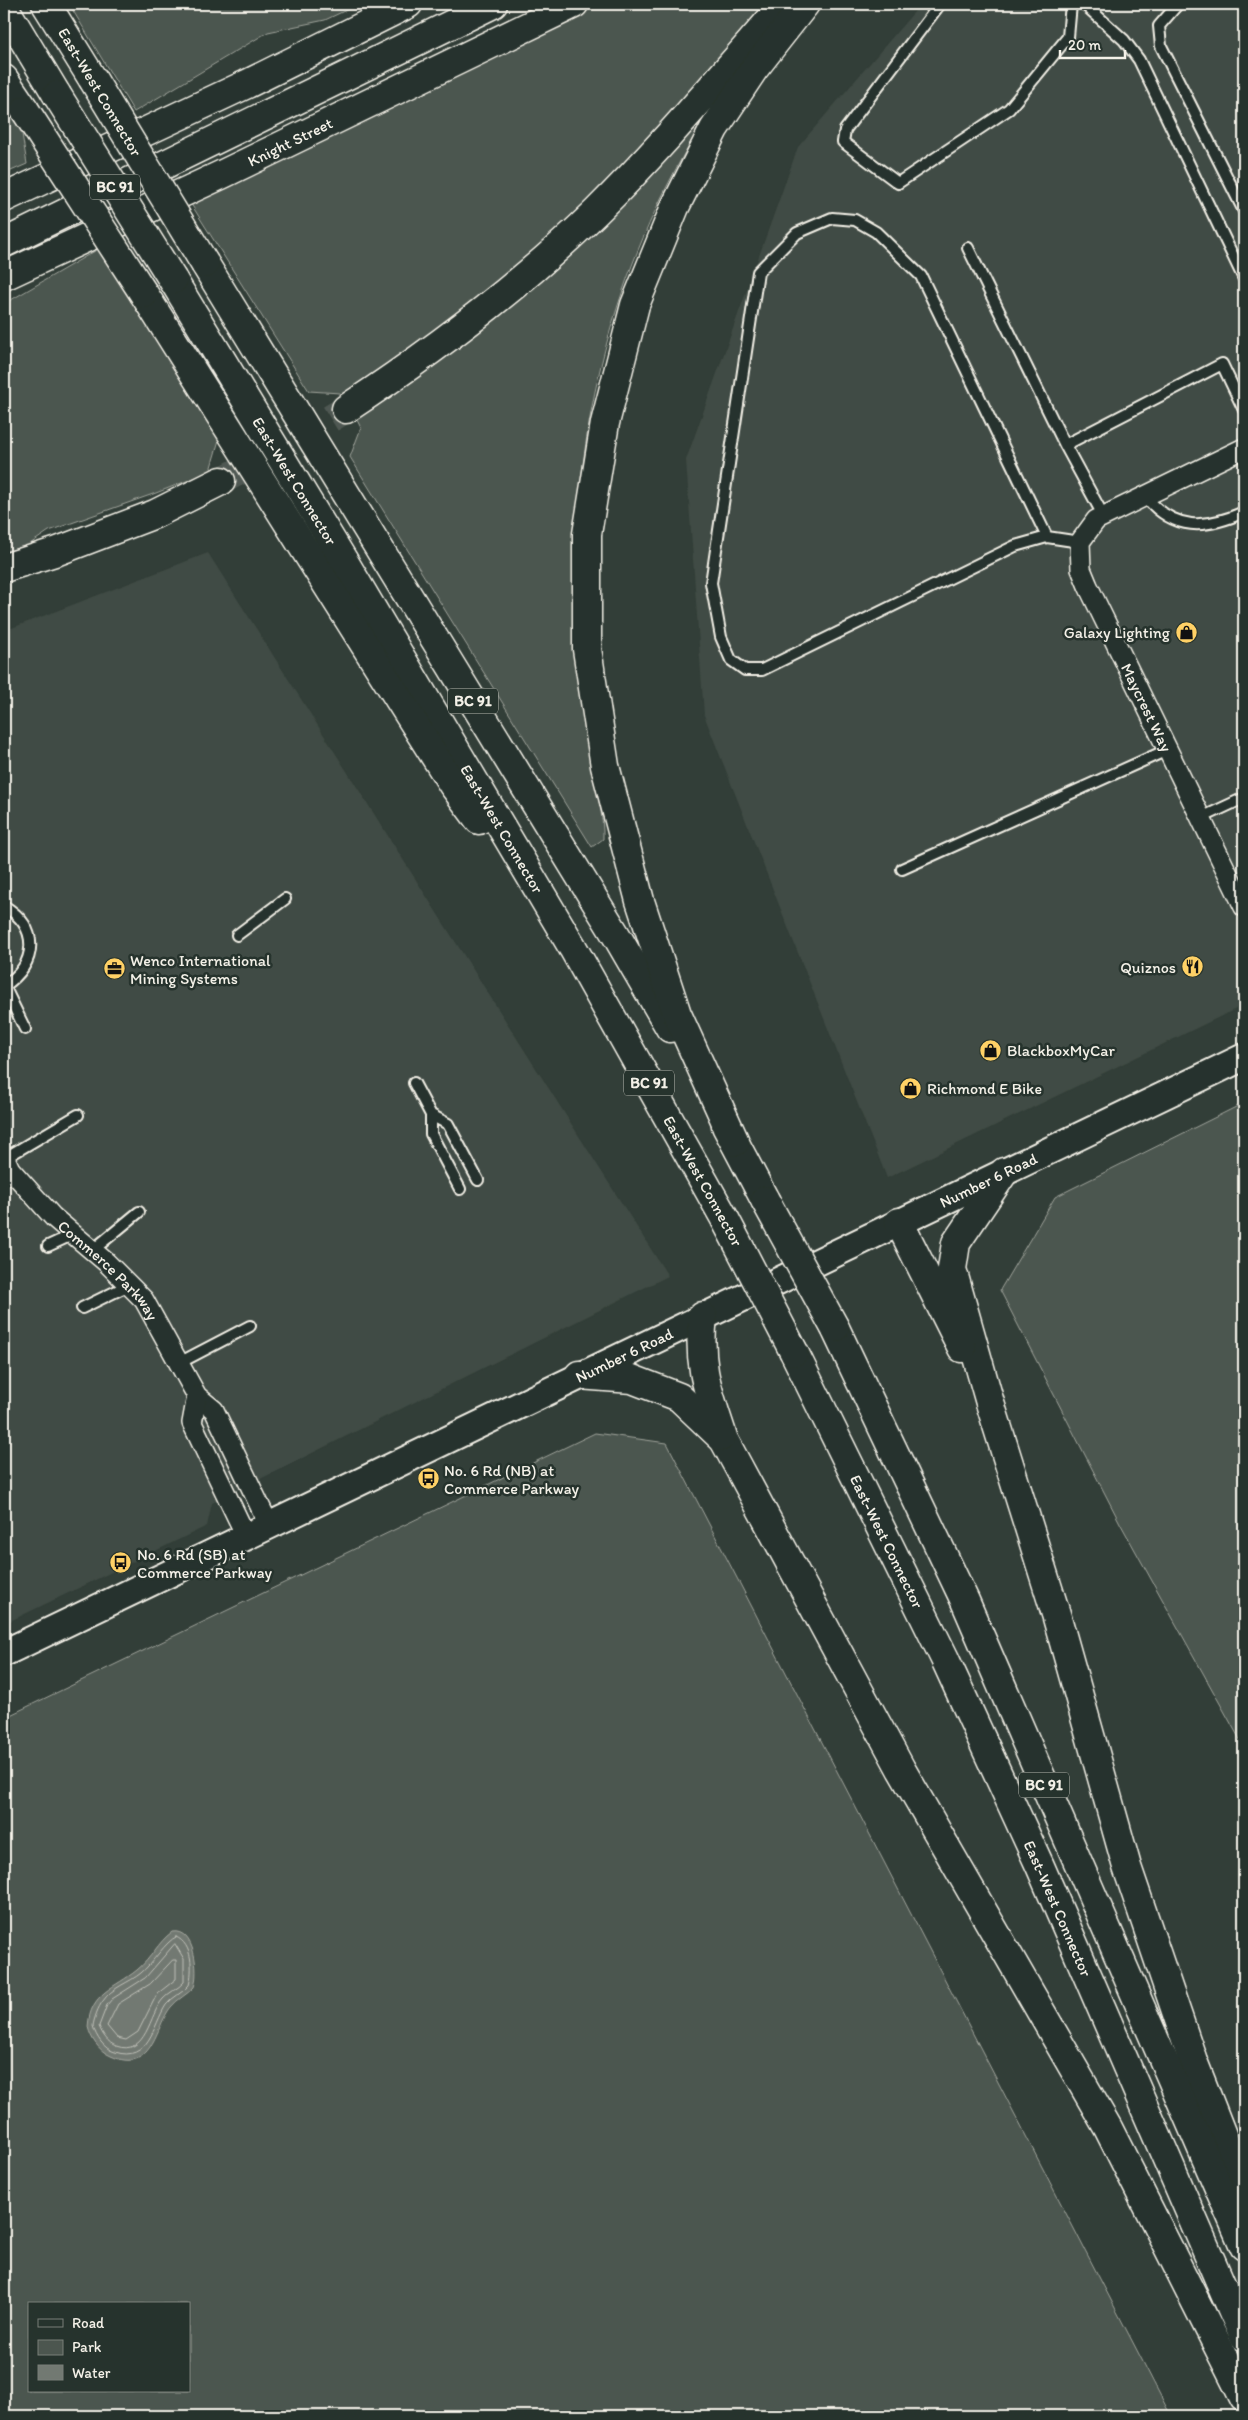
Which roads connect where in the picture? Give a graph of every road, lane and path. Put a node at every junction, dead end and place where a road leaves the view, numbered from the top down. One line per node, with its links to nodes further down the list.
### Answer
1 (46, 4): 45 (highway, East-West Connector / BC 91, bridge)
2 (408, 4): 13 (highway)
3 (493, 4): 15 (highway)
4 (574, 4): 17 (highway, Knight Street)
5 (784, 4): 19 (highway)
6 (804, 4): 45 (highway)
7 (940, 4): 8 (lane)
8 (1071, 4)
9 (1084, 4): 18 (lane)
10 (1178, 4): 14 (lane)
11 (4, 7): 38 (highway, East-West Connector / BC 91, bridge)
12 (4, 79): 38 (highway, bridge)
13 (4, 198)
14 (1244, 211)
15 (4, 243)
16 (968, 248): 21 (lane)
17 (4, 276)
18 (1244, 279)
19 (346, 409)
20 (1244, 410): 21 (lane)
21 (1065, 445): 26 (lane)
22 (1244, 448): 24 (street)
23 (221, 481): 29 (highway)
24 (1145, 496): 25 (lane); 26 (street)
25 (1244, 512)
26 (1104, 517): 28 (street)
27 (1047, 537): 27 (lane); 28 (lane)
28 (1080, 542): 30 (street, Maycrest Way)
29 (4, 568)
30 (1167, 750): 32 (street, Maycrest Way); 33 (lane)
31 (1244, 798): 32 (lane)
32 (1201, 818): 36 (street, Maycrest Way)
33 (902, 869)
34 (285, 899): 37 (lane)
35 (4, 906): 39 (lane)
36 (1244, 907)
37 (236, 935)
38 (573, 948): 68 (highway, East-West Connector / BC 91, bridge)
39 (4, 986): 40 (lane)
40 (25, 1029)
41 (1244, 1057): 47 (main road, Number 6 Road)
42 (414, 1083): 44 (lane)
43 (78, 1115): 46 (lane)
44 (431, 1115): 48 (lane); 49 (lane)
45 (735, 1142): 67 (highway, East-West Connector / BC 91, bridge)
46 (4, 1157): 52 (street, Commerce Parkway)
47 (1004, 1172): 51 (main road, Number 6 Road); 62 (highway)
48 (478, 1180)
49 (460, 1189)
50 (139, 1212): 54 (lane)
51 (898, 1222): 57 (main road, Number 6 Road); 62 (highway)
52 (74, 1234): 53 (lane); 54 (street, Commerce Parkway)
53 (48, 1246)
54 (93, 1250): 55 (street, Commerce Parkway)
55 (129, 1285): 56 (lane); 59 (street, Commerce Parkway)
56 (82, 1308)
57 (703, 1316): 60 (main road, Number 6 Road); 63 (highway)
58 (250, 1326): 59 (lane)
59 (178, 1363): 61 (street, Commerce Parkway)
60 (579, 1375): 63 (highway); 64 (main road, Number 6 Road)
61 (197, 1396): 64 (street, Commerce Parkway); 64 (street)
62 (990, 1403): 66 (highway)
63 (724, 1440): 69 (highway)
64 (258, 1531): 65 (main road, Number 6 Road)
65 (4, 1653)
66 (1244, 2191)
67 (1244, 2246)
68 (1244, 2337)
69 (1244, 2398)

